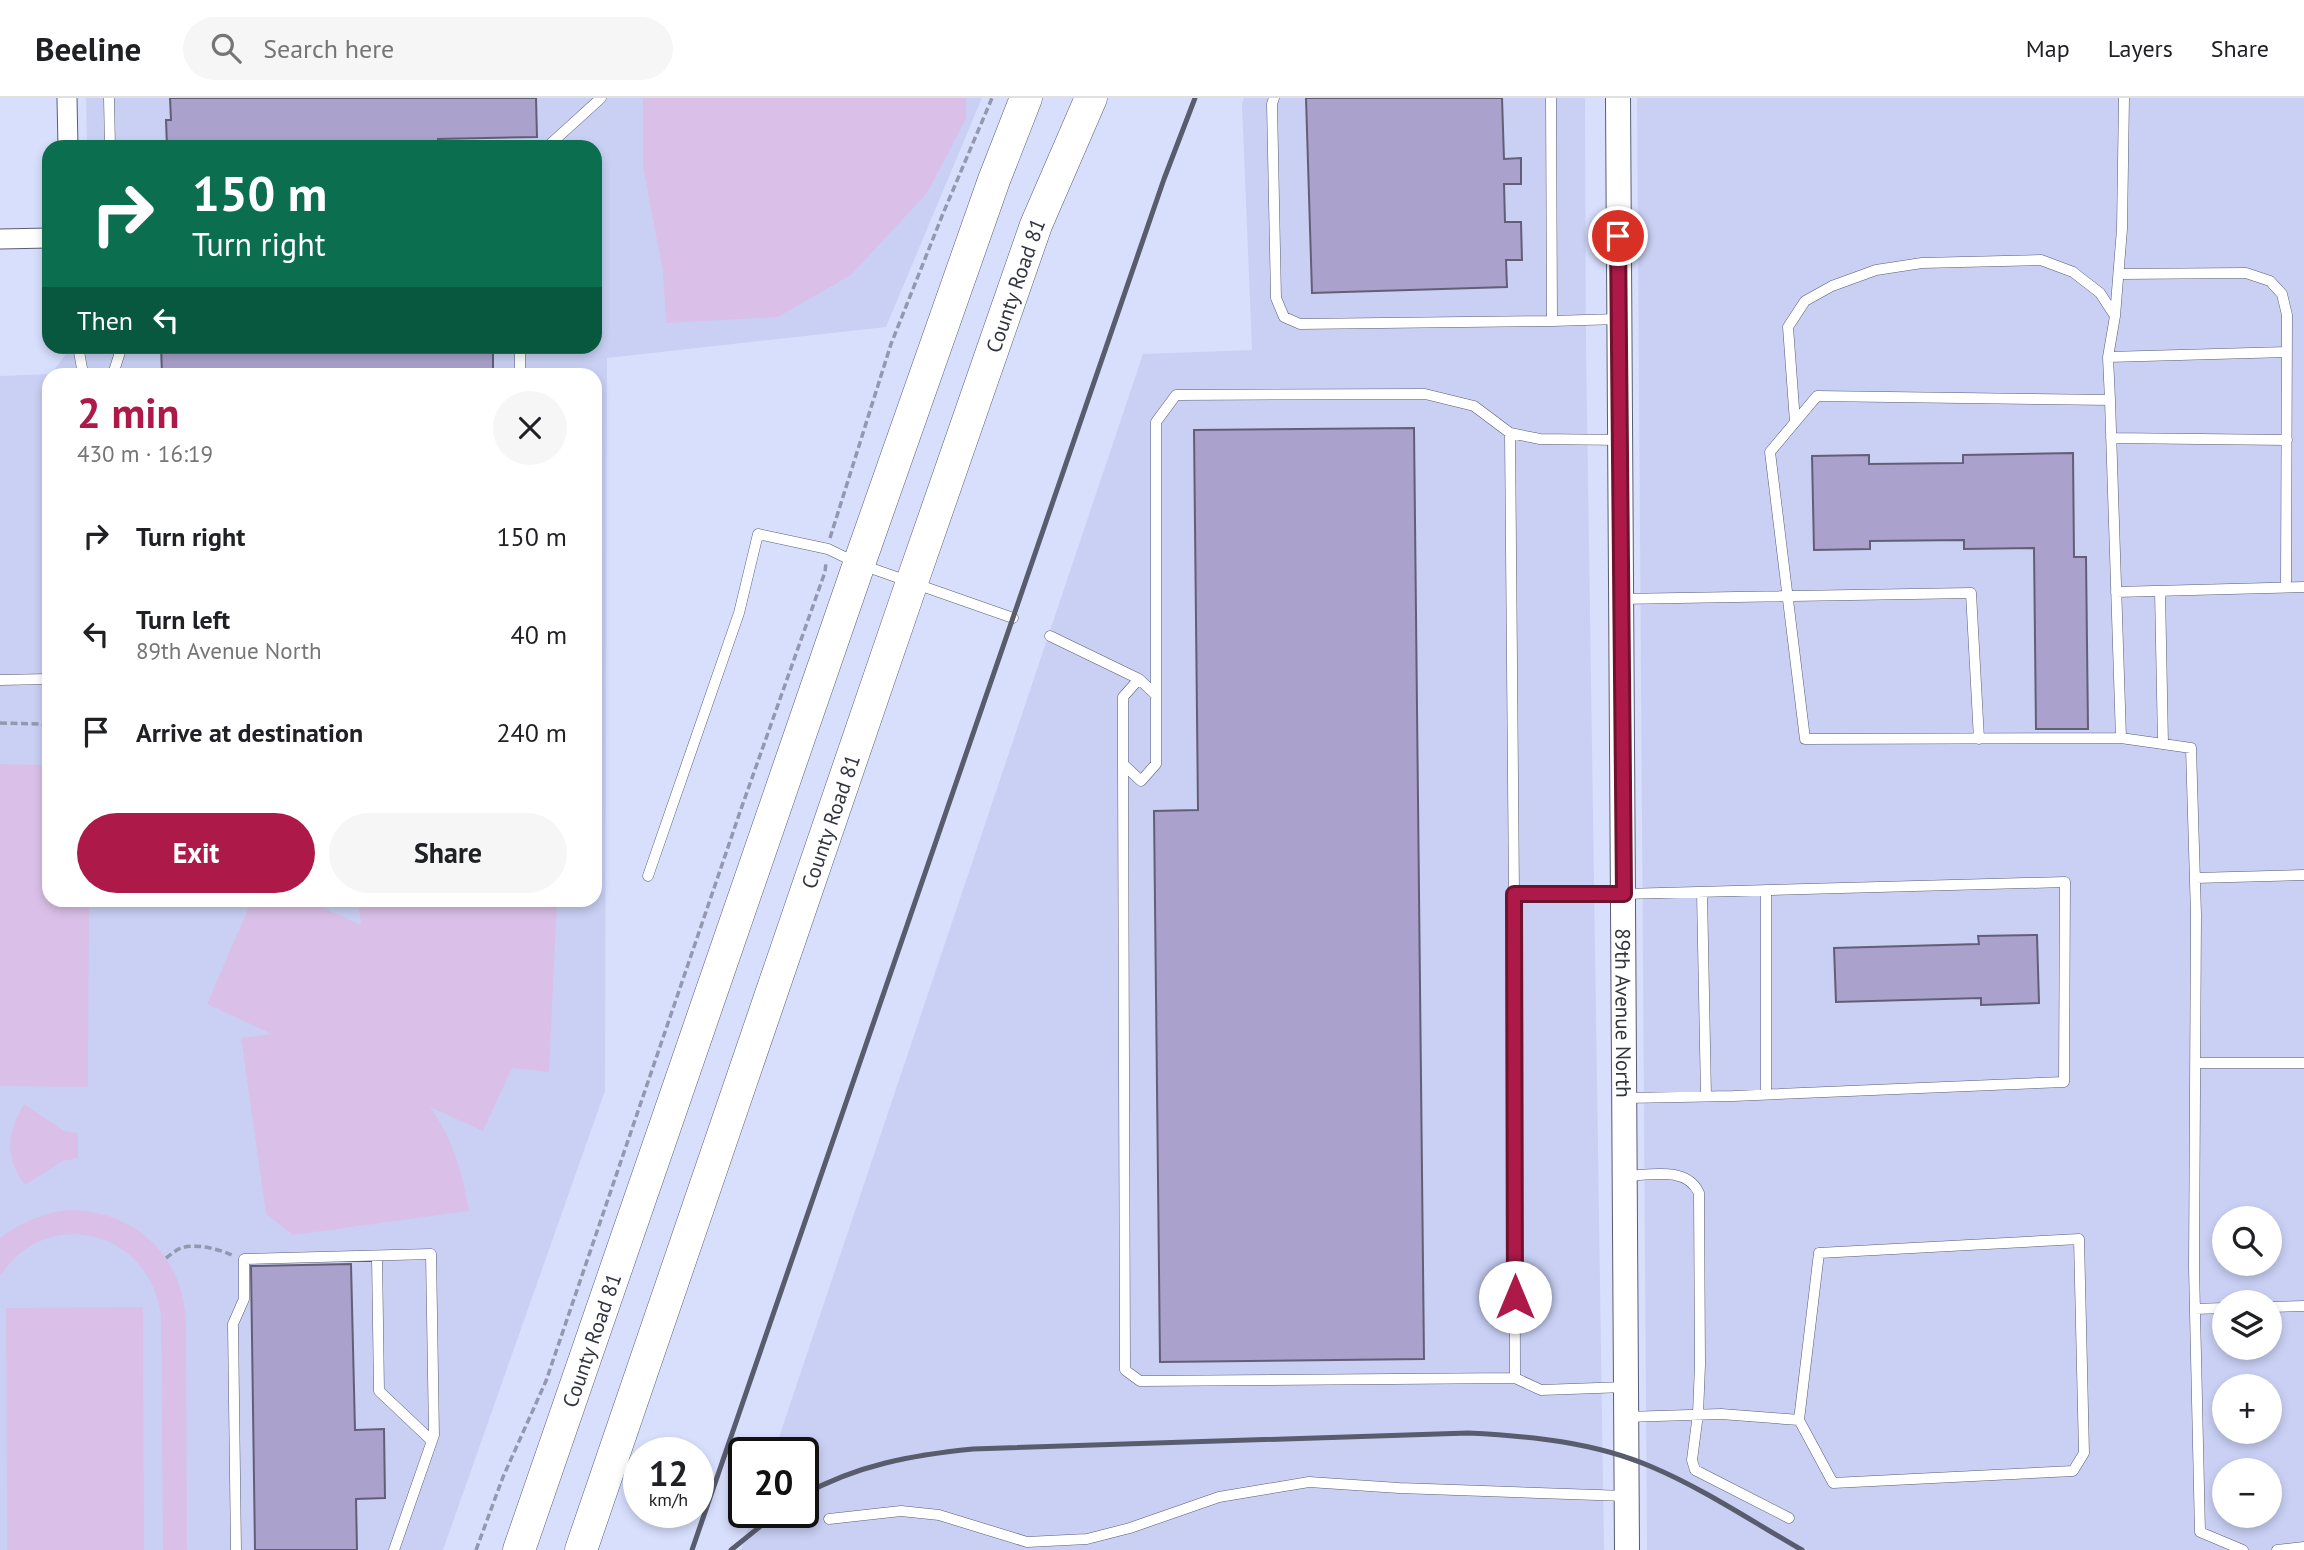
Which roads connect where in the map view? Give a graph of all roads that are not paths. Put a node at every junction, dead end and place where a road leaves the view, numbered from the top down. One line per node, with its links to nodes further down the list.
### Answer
1 (66, 98): 10 (street)
2 (109, 98): 11 (lane)
3 (601, 98): 12 (lane)
4 (1026, 98): 27 (highway, County Road 81)
5 (1091, 98): 28 (highway, County Road 81)
6 (1274, 98): 18 (lane)
7 (1551, 98): 18 (lane)
8 (1618, 98): 17 (street, 89th Avenue North)
9 (2124, 98): 15 (lane)
10 (68, 140)
11 (110, 140)
12 (555, 140)
13 (42, 238): 14 (street)
14 (0, 239)
15 (2119, 274): 16 (lane); 19 (lane)
16 (2115, 316): 20 (lane); 22 (lane)
17 (1619, 319): 18 (lane); 25 (street, 89th Avenue North)
18 (1552, 321)
19 (2287, 352): 20 (lane); 26 (lane)
20 (2108, 357): 21 (lane)
21 (2110, 400): 22 (lane); 24 (lane)
22 (1795, 422): 33 (lane)
23 (1510, 433): 25 (lane); 40 (lane); 50 (lane)
24 (2111, 438): 26 (lane); 32 (lane)
25 (1620, 440): 34 (street, 89th Avenue North)
26 (2287, 440): 29 (lane)
27 (859, 564): 28 (lane); 46 (lane); 75 (highway, County Road 81)
28 (912, 582): 35 (lane); 76 (highway, County Road 81)
29 (2286, 587): 30 (lane); 31 (lane)
30 (2304, 587)
31 (2160, 591): 32 (lane); 43 (lane)
32 (2116, 592): 41 (lane)
33 (1787, 596): 34 (lane); 42 (lane); 42 (lane)
34 (1621, 599): 51 (street, 89th Avenue North)
35 (1013, 618)
36 (1050, 636): 38 (lane)
37 (42, 679): 39 (lane)
38 (1139, 679): 40 (lane); 44 (lane)
39 (0, 680)
40 (1156, 695): 44 (lane)
41 (2121, 738): 42 (lane); 43 (lane)
42 (1979, 739)
43 (2163, 744): 47 (lane)
44 (1123, 764): 63 (lane)
45 (2304, 875): 47 (lane)
46 (648, 876)
47 (2195, 878): 52 (lane)
48 (1766, 890): 49 (lane); 54 (lane); 54 (lane)
49 (1702, 892): 51 (lane); 55 (lane)
50 (1514, 894): 51 (lane); 63 (lane)
51 (1624, 894): 56 (street, 89th Avenue North)
52 (2195, 1063): 53 (lane); 62 (lane)
53 (2304, 1063)
54 (1766, 1094): 55 (lane)
55 (1706, 1096): 56 (lane)
56 (1625, 1098): 57 (street, 89th Avenue North)
57 (1626, 1176): 64 (street, 89th Avenue North); 65 (lane)
58 (377, 1256): 68 (lane); 68 (lane); 73 (lane)
59 (2304, 1306): 60 (lane)
60 (2282, 1307)
61 (2212, 1308): 62 (lane)
62 (2195, 1309): 78 (lane)
63 (1515, 1378): 64 (lane)
64 (1626, 1387): 66 (street, 89th Avenue North)
65 (1698, 1414): 66 (lane); 67 (lane); 71 (lane)
66 (1626, 1417): 69 (street, 89th Avenue North)
67 (1799, 1420): 67 (lane)
68 (432, 1441): 74 (lane)
69 (1627, 1496): 70 (lane); 77 (street, 89th Avenue North)
70 (829, 1518)
71 (1789, 1518)
72 (2304, 1547): 79 (lane)
73 (236, 1550)
74 (394, 1550)
75 (519, 1550)
76 (581, 1550)
77 (1627, 1550)
78 (2243, 1550)
79 (2277, 1550)

